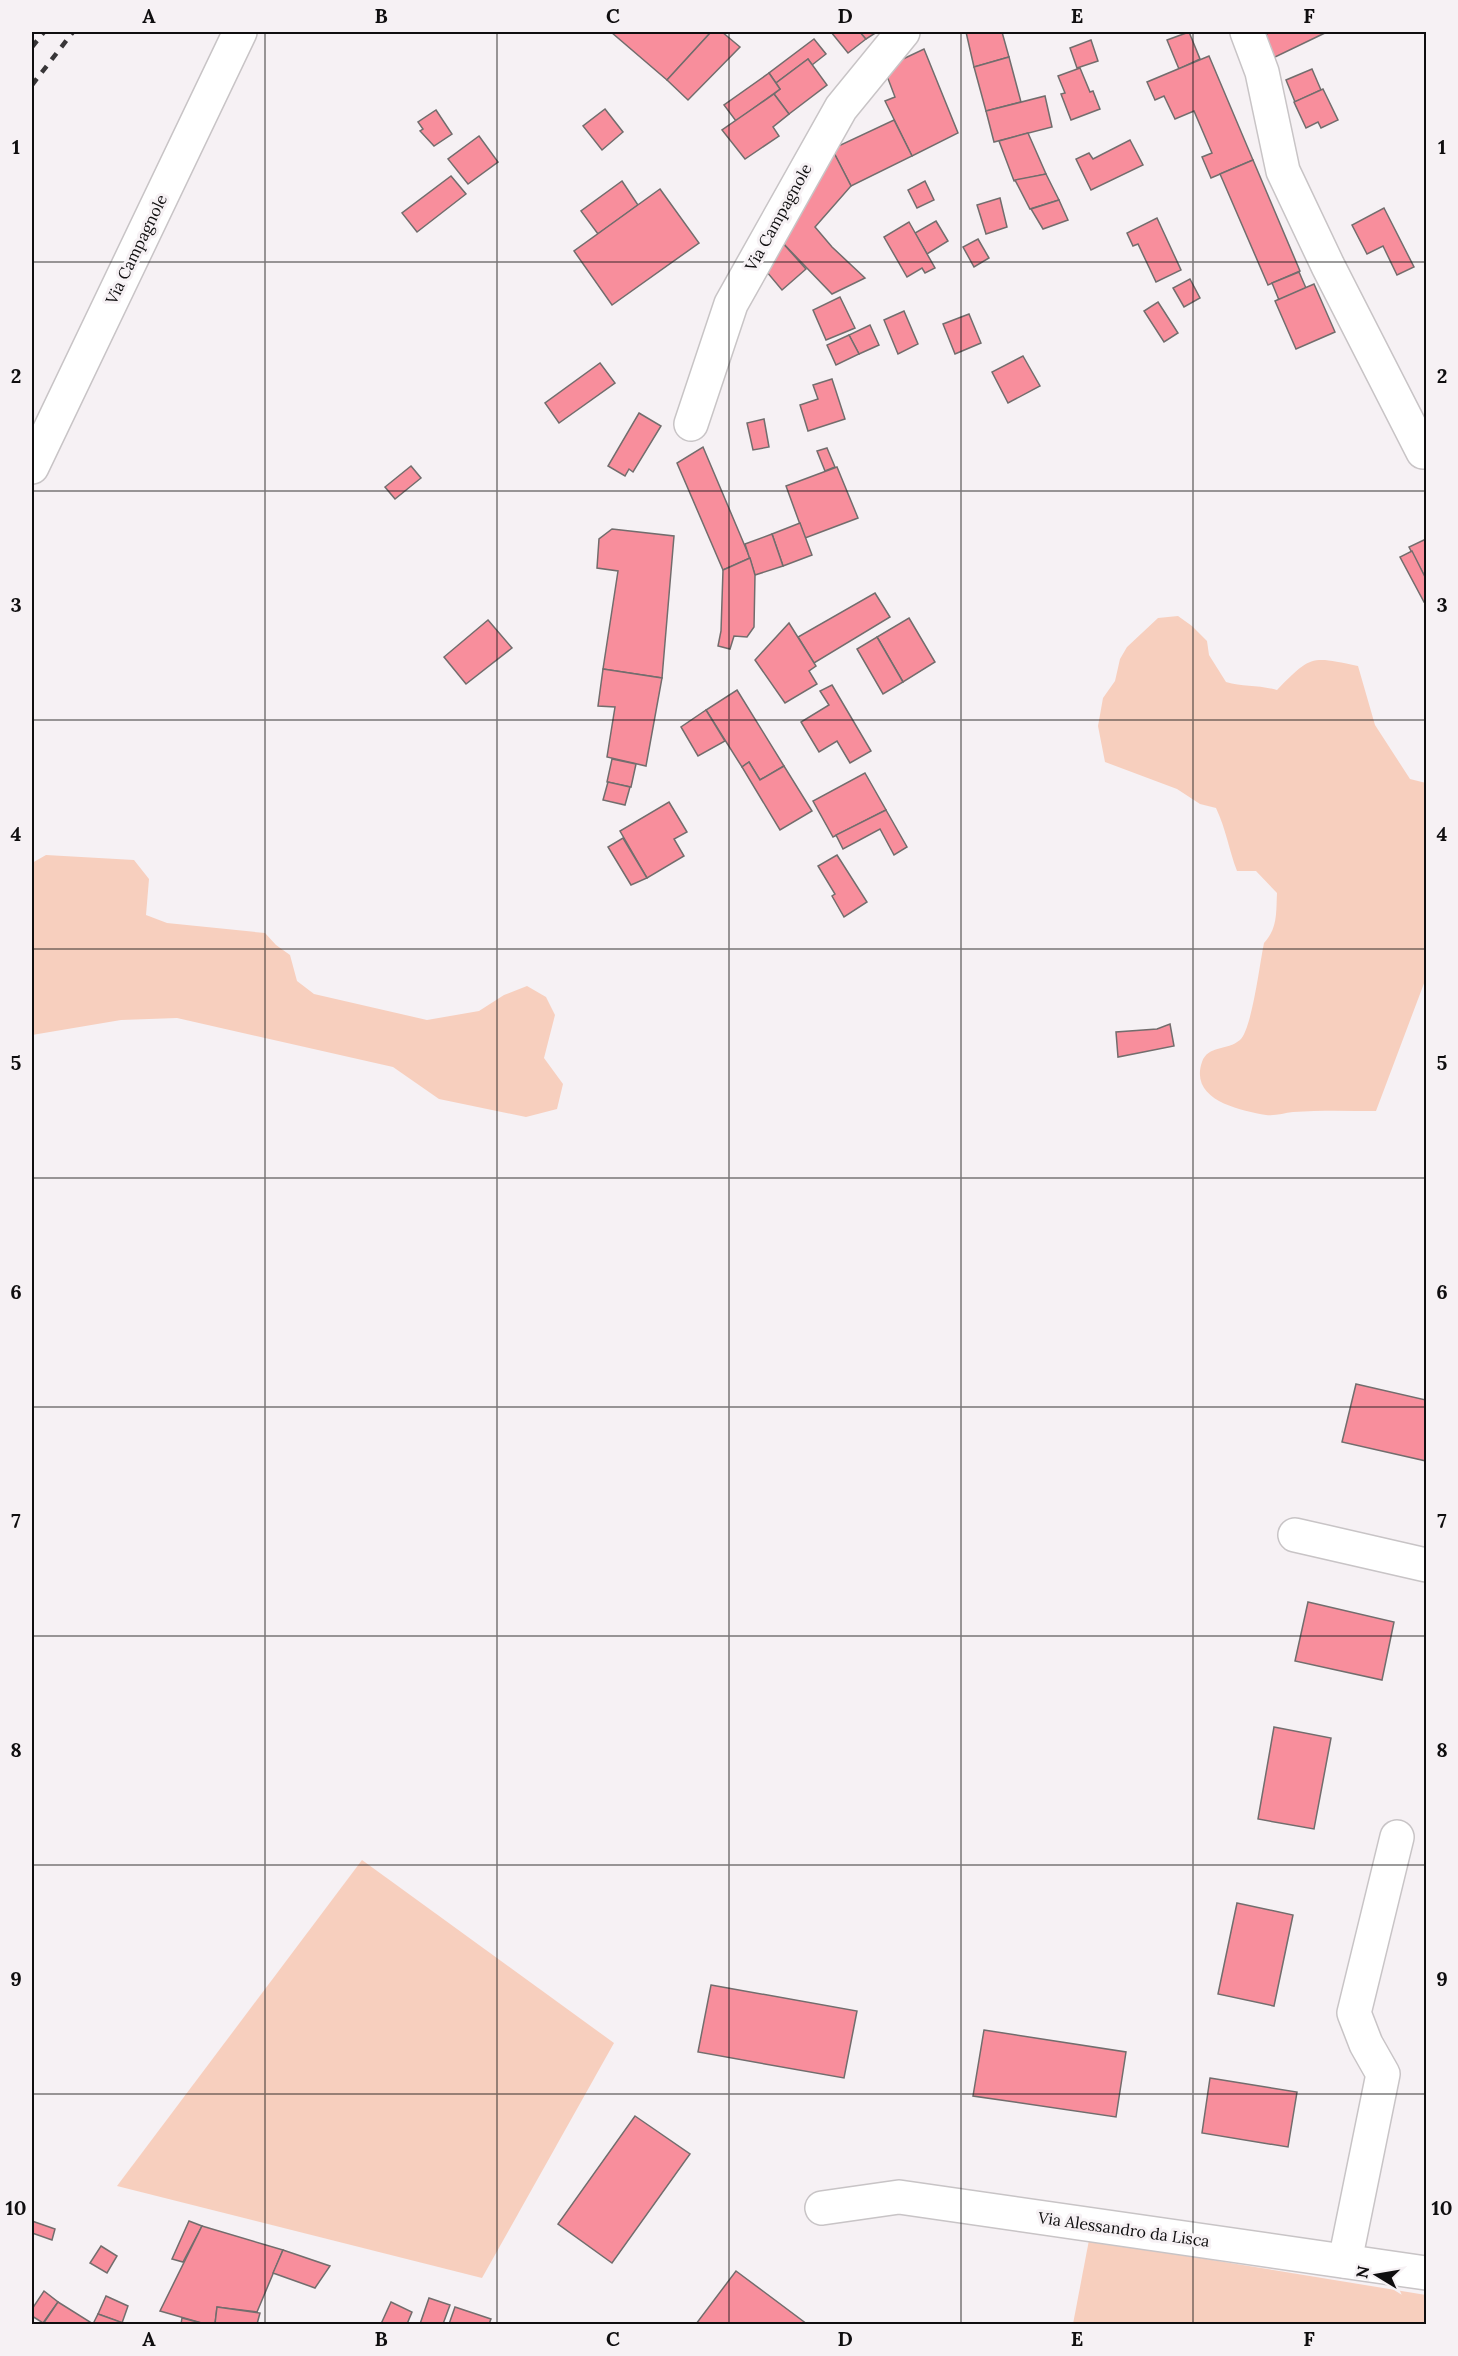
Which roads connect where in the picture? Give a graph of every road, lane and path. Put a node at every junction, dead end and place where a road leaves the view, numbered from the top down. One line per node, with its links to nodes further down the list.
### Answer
1 (240, 32): 6 (street, Via Campagnole)
2 (903, 32): 4 (street, Via Campagnole)
3 (1247, 32): 5 (street)
4 (691, 424)
5 (1424, 452)
6 (32, 467)
7 (1295, 1535): 8 (street)
8 (1426, 1565)
9 (1397, 1837): 11 (street)
10 (822, 2208): 11 (street, Via Alessandro da Lisca)
11 (1345, 2261): 12 (street, Via Alessandro da Lisca)
12 (1426, 2272)

